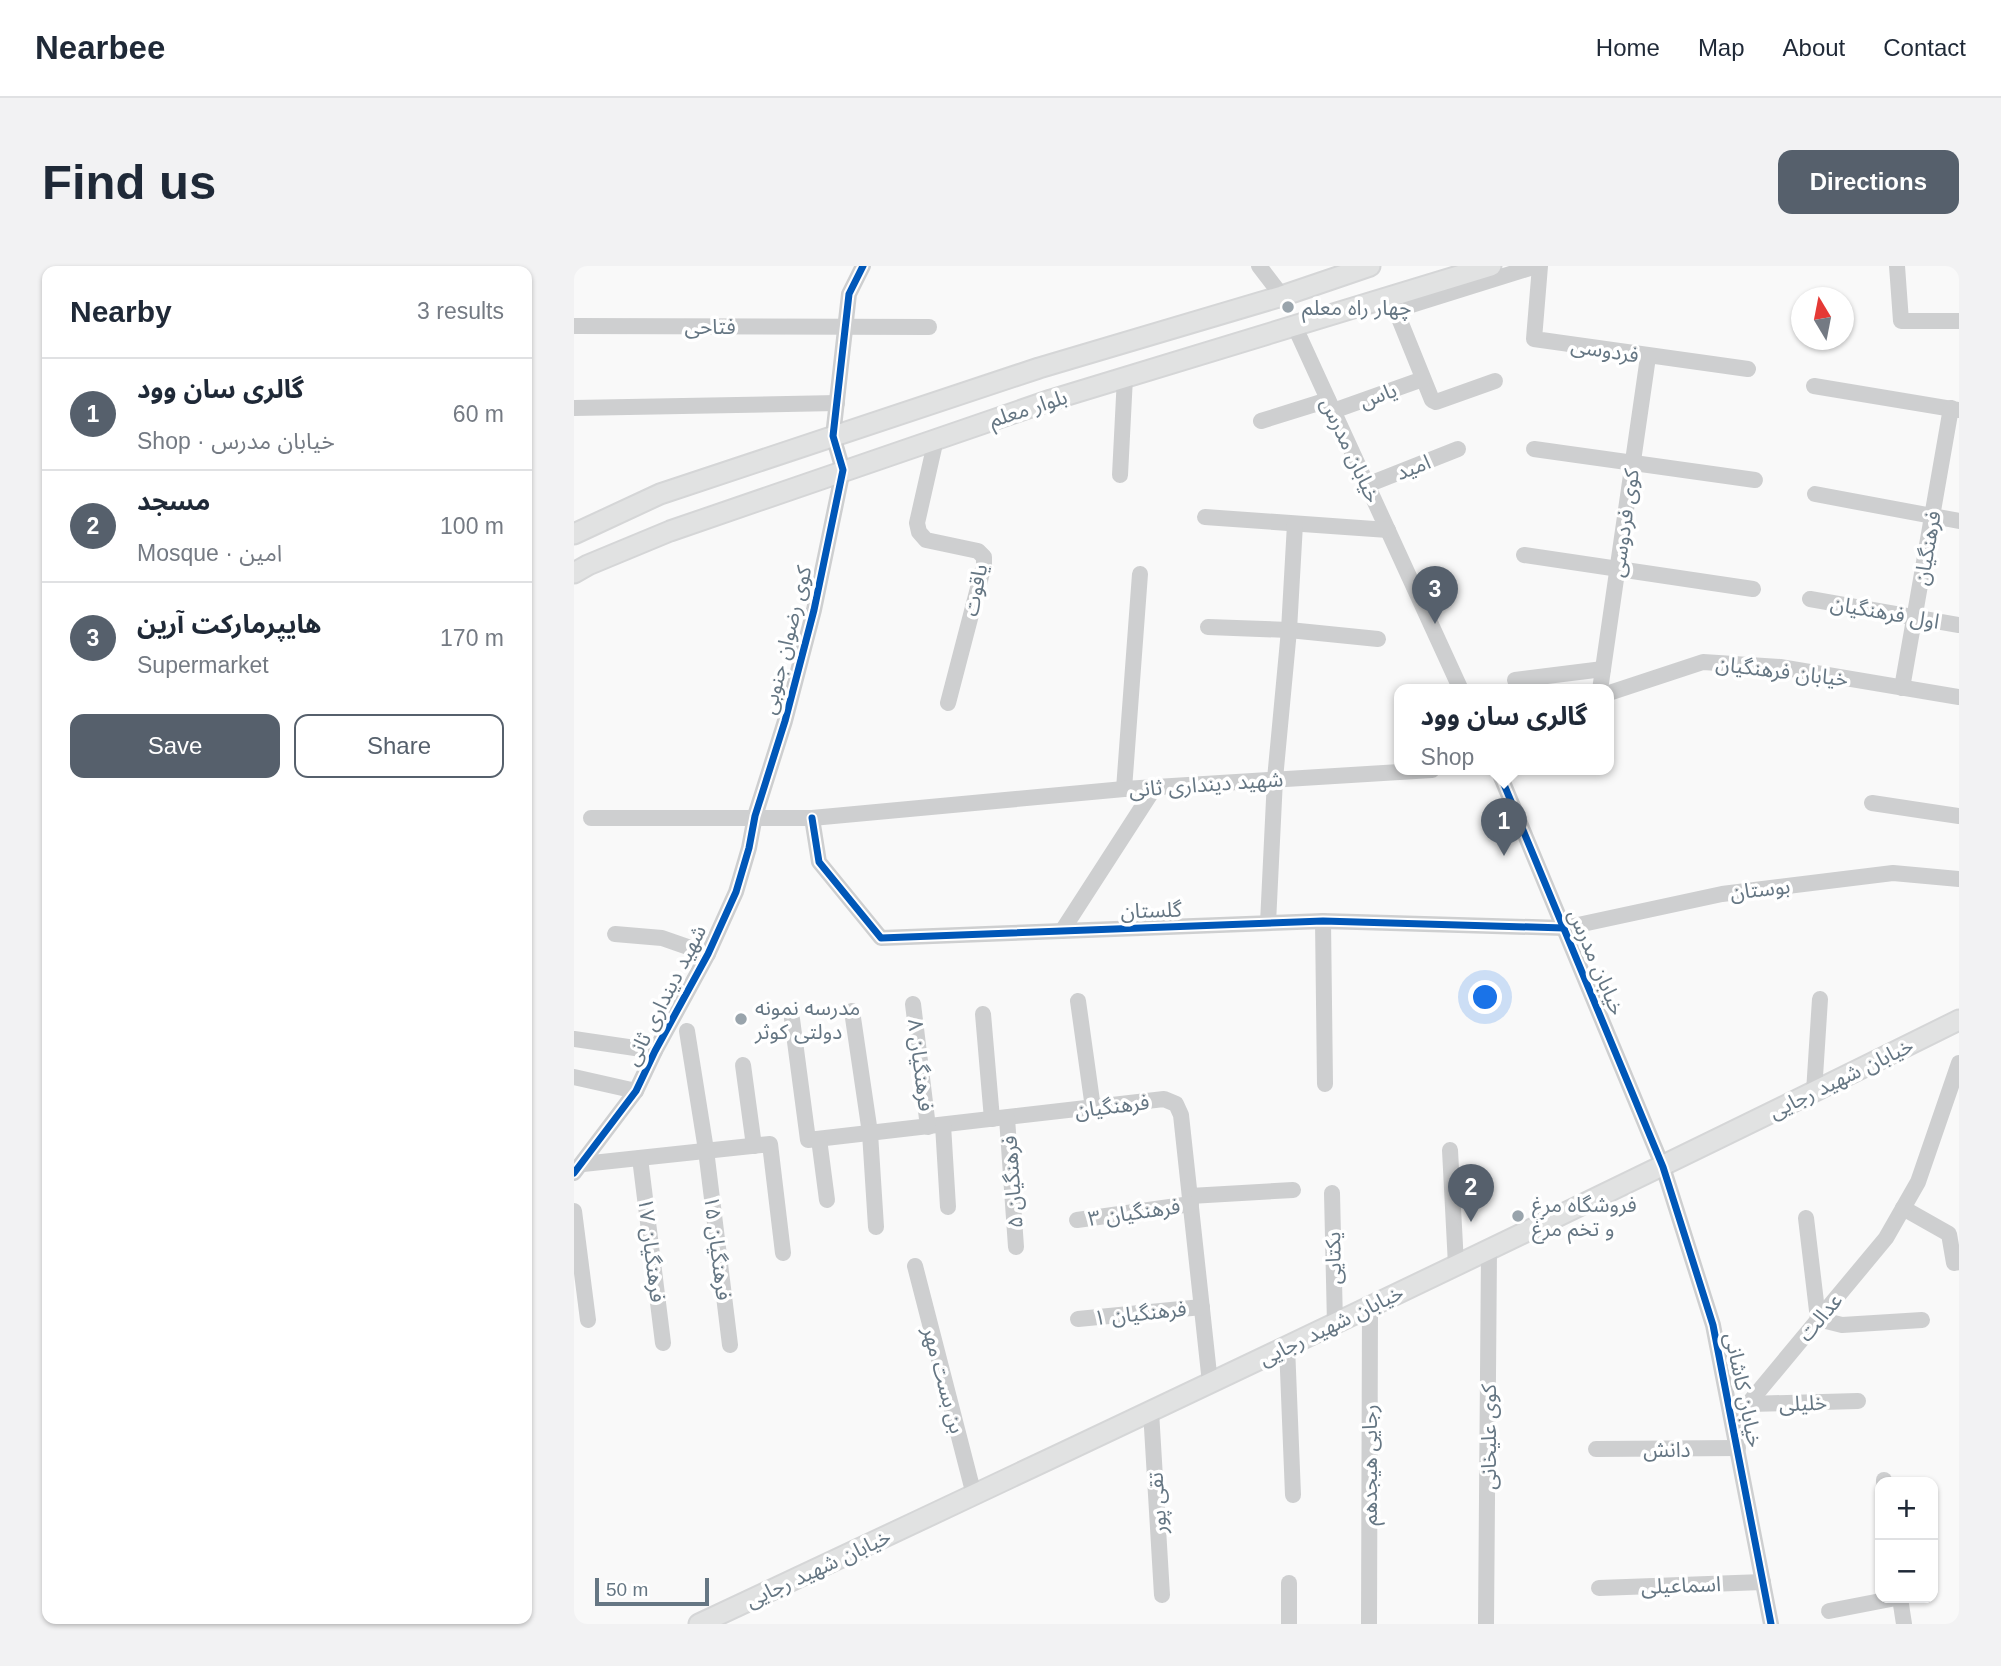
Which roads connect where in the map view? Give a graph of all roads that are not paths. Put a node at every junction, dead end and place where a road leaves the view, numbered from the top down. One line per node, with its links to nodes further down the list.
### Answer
1 (863, 266): 13 (street)
2 (1259, 266): 8 (street)
3 (1275, 266): 8 (street)
4 (1370, 266): 8 (main road, بلوار معلم)
5 (1491, 266): 9 (main road, بلوار معلم)
6 (1538, 266): 9 (street); 15 (street, فردوسی)
7 (1897, 266): 10 (street)
8 (1282, 296): 11 (main road); 26 (main road, بلوار معلم)
9 (1392, 303): 11 (main road, بلوار معلم); 18 (street, یاس)
10 (1959, 321)
11 (1294, 325): 17 (main road, بلوار معلم); 22 (street, خیابان مدرس)
12 (574, 326): 13 (street, فتاحی)
13 (846, 326): 14 (street, فتاحی); 21 (street)
14 (929, 327)
15 (1648, 357): 16 (street, فردوسی); 30 (street, کوی فردوسی)
16 (1748, 369)
17 (1125, 377): 27 (main road, بلوار معلم); 32 (street)
18 (1423, 379): 19 (street, یاس); 22 (street, یاس)
19 (1495, 381)
20 (1814, 386): 24 (street)
21 (837, 403): 23 (street); 26 (street)
22 (1331, 405): 25 (street, یاس); 34 (street, خیابان مدرس)
23 (574, 408)
24 (1955, 409): 36 (street, فرهنگیان)
25 (1261, 421)
26 (833, 436): 31 (street); 41 (main road, بلوار معلم)
27 (936, 439): 31 (main road, بلوار معلم); 60 (street, یاقوت)
28 (1458, 449): 34 (street, امید)
29 (1534, 449): 30 (street)
30 (1633, 464): 33 (street); 43 (street, کوی فردوسی)
31 (843, 470): 44 (main road, بلوار معلم); 67 (street, کوی رضوان جنوبی)
32 (1120, 475)
33 (1755, 480)
34 (1367, 485): 40 (street, خیابان مدرس)
35 (1815, 494): 36 (street)
36 (1932, 516): 38 (street); 48 (street, فرهنگیان)
37 (1205, 517): 39 (street)
38 (1959, 520)
39 (1295, 524): 40 (street); 51 (street)
40 (1388, 530): 55 (street, خیابان مدرس)
41 (574, 534)
42 (1524, 555): 43 (street)
43 (1617, 571): 46 (street); 53 (street, کوی فردوسی)
44 (574, 573)
45 (1140, 574): 65 (street)
46 (1753, 589)
47 (1810, 599): 48 (street, اول فرهنگیان)
48 (1915, 617): 49 (street, اول فرهنگیان); 57 (street, فرهنگیان)
49 (1959, 625)
50 (1208, 627): 51 (street)
51 (1289, 631): 52 (street); 63 (street)
52 (1378, 639)
53 (1603, 669): 54 (street); 56 (street, کوی فردوسی)
54 (1515, 680)
55 (1458, 684)
56 (1601, 684)
57 (1902, 688): 58 (street, خیابان فرهنگیان); 59 (street, خیابان فرهنگیان)
58 (1614, 691)
59 (1959, 697)
60 (948, 703)
61 (1394, 772): 63 (street, شهید دینداری ثانی)
62 (1500, 775): 74 (street, خیابان مدرس)
63 (1275, 779): 64 (street, شهید دینداری ثانی); 73 (street)
64 (1155, 787): 65 (street, شهید دینداری ثانی); 75 (street)
65 (1124, 789): 70 (street, شهید دینداری ثانی)
66 (1872, 803): 68 (street)
67 (755, 816): 69 (street); 70 (street, شهید دینداری ثانی); 77 (street, شهید دینداری ثانی)
68 (1959, 816)
69 (591, 818)
70 (812, 818): 75 (street, گلستان)
71 (1959, 878): 74 (street, بوستان)
72 (1324, 921): 73 (street, گلستان); 74 (street, گلستان); 91 (street)
73 (1268, 923): 75 (street, گلستان)
74 (1564, 928): 103 (street, خیابان مدرس)
75 (1062, 931)
76 (615, 934): 77 (street)
77 (708, 954): 87 (street, شهید دینداری ثانی)
78 (1820, 999): 93 (street)
79 (1078, 1001): 94 (street)
80 (913, 1004): 96 (street, فرهنگیان ۸)
81 (852, 1011): 97 (street)
82 (983, 1014): 95 (street, فرهنگیان ۵)
83 (792, 1019): 98 (street)
84 (1959, 1020): 93 (main road, خیابان شهید رجایی)
85 (687, 1031): 100 (street, فرهنگیان ۱۵)
86 (574, 1039): 87 (street)
87 (655, 1051): 92 (street, شهید دینداری ثانی)
88 (1959, 1063): 110 (street, عدالت)
89 (743, 1065): 99 (street)
90 (574, 1077): 92 (street)
91 (1325, 1084)
92 (636, 1091): 104 (street, شهید دینداری ثانی)
93 (1814, 1092): 103 (main road, خیابان شهید رجایی)
94 (1093, 1108): 95 (street, فرهنگیان); 108 (street, فرهنگیان)
95 (1000, 1119): 96 (street, فرهنگیان); 115 (street, فرهنگیان ۵)
96 (935, 1126): 97 (street, فرهنگیان); 109 (street, فرهنگیان ۸)
97 (870, 1133): 98 (street, فرهنگیان); 114 (street)
98 (814, 1140): 107 (street)
99 (754, 1146): 100 (street); 117 (street)
100 (706, 1150): 102 (street); 129 (street, فرهنگیان ۱۵)
101 (1450, 1150): 119 (street)
102 (640, 1158): 104 (street); 128 (street, فرهنگیان ۱۷)
103 (1663, 1167): 116 (main road, خیابان شهید رجایی); 135 (street, خیابان کاشانی)
104 (579, 1169)
105 (1293, 1190): 108 (street, فرهنگیان ۳)
106 (1332, 1193): 127 (street, یکتایی)
107 (827, 1200)
108 (1190, 1200): 113 (street, فرهنگیان ۳); 121 (street, فرهنگیان)
109 (948, 1207)
110 (1903, 1208): 118 (street); 124 (street, عدالت)
111 (574, 1211): 125 (street)
112 (1806, 1218): 124 (street)
113 (1077, 1220)
114 (876, 1227)
115 (1016, 1247)
116 (1489, 1250): 119 (main road, خیابان شهید رجایی); 150 (street, کوی علیخانی)
117 (783, 1253)
118 (1959, 1262)
119 (1456, 1265): 122 (main road, خیابان شهید رجایی)
120 (915, 1266): 138 (street, بن بست مهر)
121 (1202, 1307): 123 (street, فرهنگیان ۱); 131 (street, فرهنگیان)
122 (1370, 1307): 127 (main road, خیابان شهید رجایی); 149 (street, رجایی هیجدهم)
123 (1078, 1319)
124 (1818, 1319): 126 (street); 133 (street, عدالت)
125 (588, 1320)
126 (1922, 1320)
127 (1335, 1324): 130 (main road, خیابان شهید رجایی)
128 (663, 1343)
129 (730, 1345)
130 (1287, 1346): 131 (main road, خیابان شهید رجایی); 139 (street)
131 (1210, 1383): 134 (main road, خیابان شهید رجایی)
132 (1858, 1401): 133 (street, خلیلی)
133 (1748, 1404): 135 (street, عدالت)
134 (1151, 1411): 138 (main road, خیابان شهید رجایی); 143 (street, تقی پور)
135 (1734, 1422): 136 (street, خیابان کاشانی)
136 (1738, 1448): 137 (street, دانش); 140 (street, خیابان کاشانی)
137 (1596, 1449)
138 (974, 1495): 147 (main road, خیابان شهید رجایی)
139 (1293, 1495)
140 (1763, 1582): 142 (street, اسماعیلی); 151 (street, خیابان کاشانی)
141 (1289, 1583): 148 (street)
142 (1599, 1588)
143 (1162, 1595)
144 (1875, 1602): 146 (street)
145 (1899, 1603): 152 (street)
146 (1829, 1611)
147 (699, 1624)
148 (1289, 1624)
149 (1369, 1624)
150 (1486, 1624)
151 (1771, 1624)
152 (1904, 1624)

